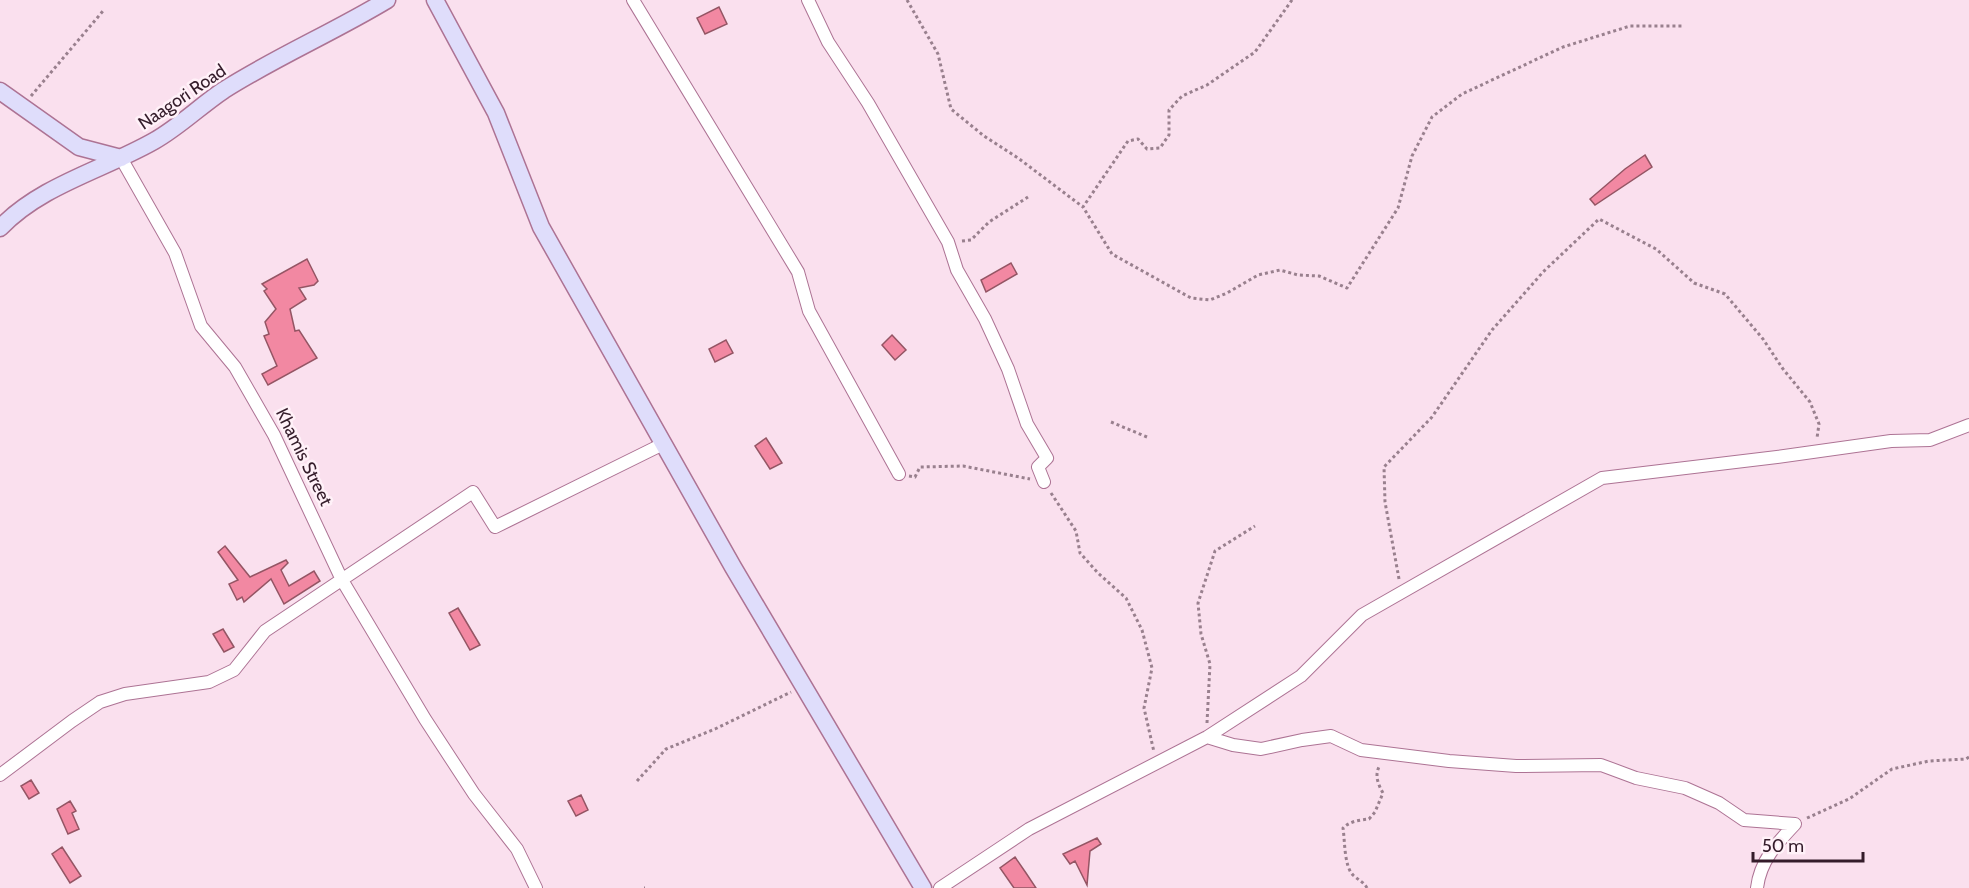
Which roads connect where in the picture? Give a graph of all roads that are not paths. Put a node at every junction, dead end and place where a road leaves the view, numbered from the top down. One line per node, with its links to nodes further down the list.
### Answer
1 (387, 0): 6 (street, Naagori Road)
2 (435, 0): 9 (street)
3 (633, 0): 10 (street)
4 (808, 0): 11 (street)
5 (0, 91): 6 (street)
6 (121, 158): 7 (street, Naagori Road); 12 (street, Khamis Street)
7 (0, 228)
8 (1969, 424): 13 (street)
9 (663, 444): 12 (street); 16 (street)
10 (899, 474)
11 (1044, 482)
12 (342, 580): 14 (street); 15 (street, Khamis Street)
13 (1207, 737): 17 (street); 18 (street)
14 (0, 775)
15 (536, 888)
16 (923, 888)
17 (940, 888)
18 (1757, 888)

